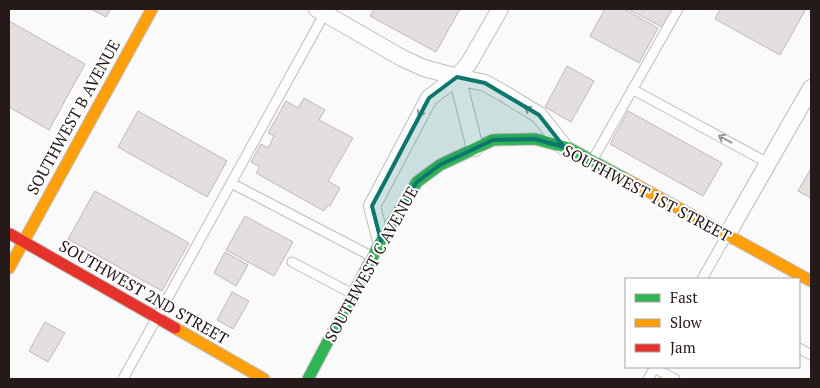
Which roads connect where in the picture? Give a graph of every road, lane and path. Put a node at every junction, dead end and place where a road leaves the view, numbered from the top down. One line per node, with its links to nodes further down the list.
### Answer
1 (152, 9): 16 (main road, SOUTHWEST B AVENUE)
2 (500, 9): 5 (street)
3 (678, 9): 7 (lane)
4 (323, 10): 5 (street); 12 (lane)
5 (457, 78): 8 (street, one-way to 5); 9 (street); 15 (street, one-way to 15)
6 (811, 88): 11 (street)
7 (632, 89): 10 (lane); 11 (lane, one-way to 7)
8 (564, 147): 9 (main road, SOUTHWEST 1ST STREET); 10 (main road, SOUTHWEST 1ST STREET)
9 (475, 148): 15 (main road, SOUTHWEST C AVENUE)
10 (592, 161): 14 (main road, SOUTHWEST 1ST STREET)
11 (768, 163): 14 (street)
12 (232, 183): 17 (lane); 23 (lane)
13 (9, 233): 16 (main road, SOUTHWEST 2ND STREET)
14 (727, 235): 20 (lane); 21 (main road, SOUTHWEST 1ST STREET)
15 (381, 240): 17 (main road, SOUTHWEST C AVENUE)
16 (23, 241): 19 (main road, SOUTHWEST B AVENUE); 23 (main road, SOUTHWEST 2ND STREET)
17 (372, 257): 22 (main road, SOUTHWEST C AVENUE)
18 (292, 262): 22 (lane)
19 (9, 268)
20 (703, 278)
21 (811, 281)
22 (353, 294): 29 (main road, SOUTHWEST C AVENUE)
23 (157, 318): 27 (lane); 28 (main road, SOUTHWEST 2ND STREET)
24 (800, 349): 25 (lane)
25 (811, 355)
26 (656, 368): 30 (lane)
27 (123, 379)
28 (264, 379)
29 (308, 379)
30 (675, 379)

